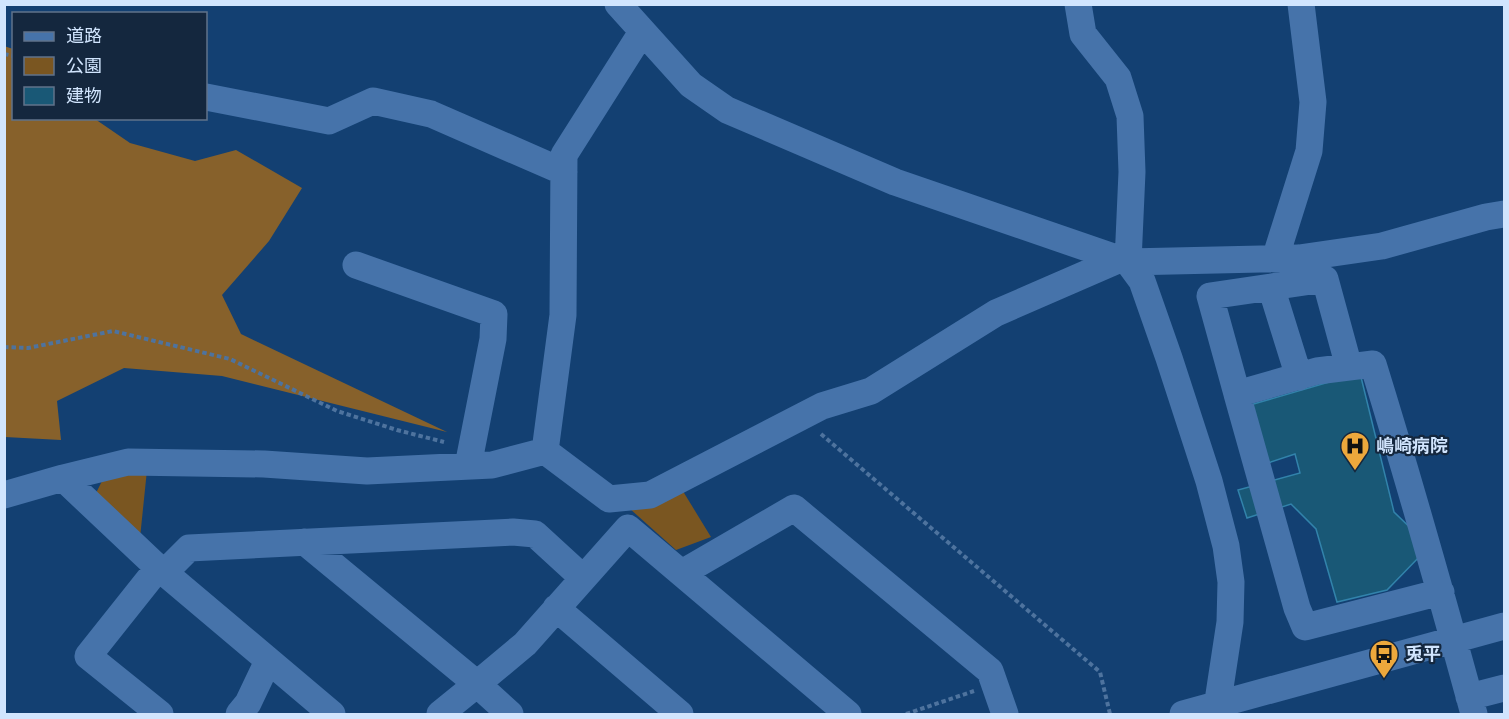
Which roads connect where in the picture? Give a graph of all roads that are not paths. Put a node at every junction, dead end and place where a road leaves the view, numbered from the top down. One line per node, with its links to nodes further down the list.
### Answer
1 (618, 4): 4 (street)
2 (1078, 4): 9 (street)
3 (1301, 4): 8 (street)
4 (642, 32): 6 (street); 9 (street)
5 (207, 97): 6 (street)
6 (564, 172): 15 (street)
7 (1504, 214): 8 (street)
8 (1275, 259): 9 (street)
9 (1124, 260): 15 (street); 31 (street)
10 (356, 266): 16 (street)
11 (1271, 287): 12 (street); 13 (street); 14 (street)
12 (1349, 367): 13 (street); 23 (street)
13 (1299, 377): 14 (street)
14 (1237, 394): 23 (street)
15 (545, 452): 16 (street)
16 (469, 462): 17 (street)
17 (63, 478): 18 (street); 20 (street)
18 (4, 495)
19 (306, 542): 20 (street); 22 (street); 28 (street)
20 (161, 570): 27 (street); 32 (street)
21 (682, 573): 22 (street); 38 (street); 39 (street)
22 (583, 578): 24 (street)
23 (1441, 591): 26 (street)
24 (556, 608): 28 (street); 37 (street)
25 (1504, 626): 26 (street)
26 (1454, 641): 30 (street); 31 (street)
27 (268, 661): 33 (street); 34 (street)
28 (477, 684): 35 (street); 36 (street)
29 (1504, 688): 30 (street)
30 (1471, 706)
31 (1218, 709): 40 (street)
32 (160, 714)
33 (239, 714)
34 (332, 714)
35 (440, 714)
36 (510, 714)
37 (680, 714)
38 (848, 714)
39 (1005, 714)
40 (1183, 714)

